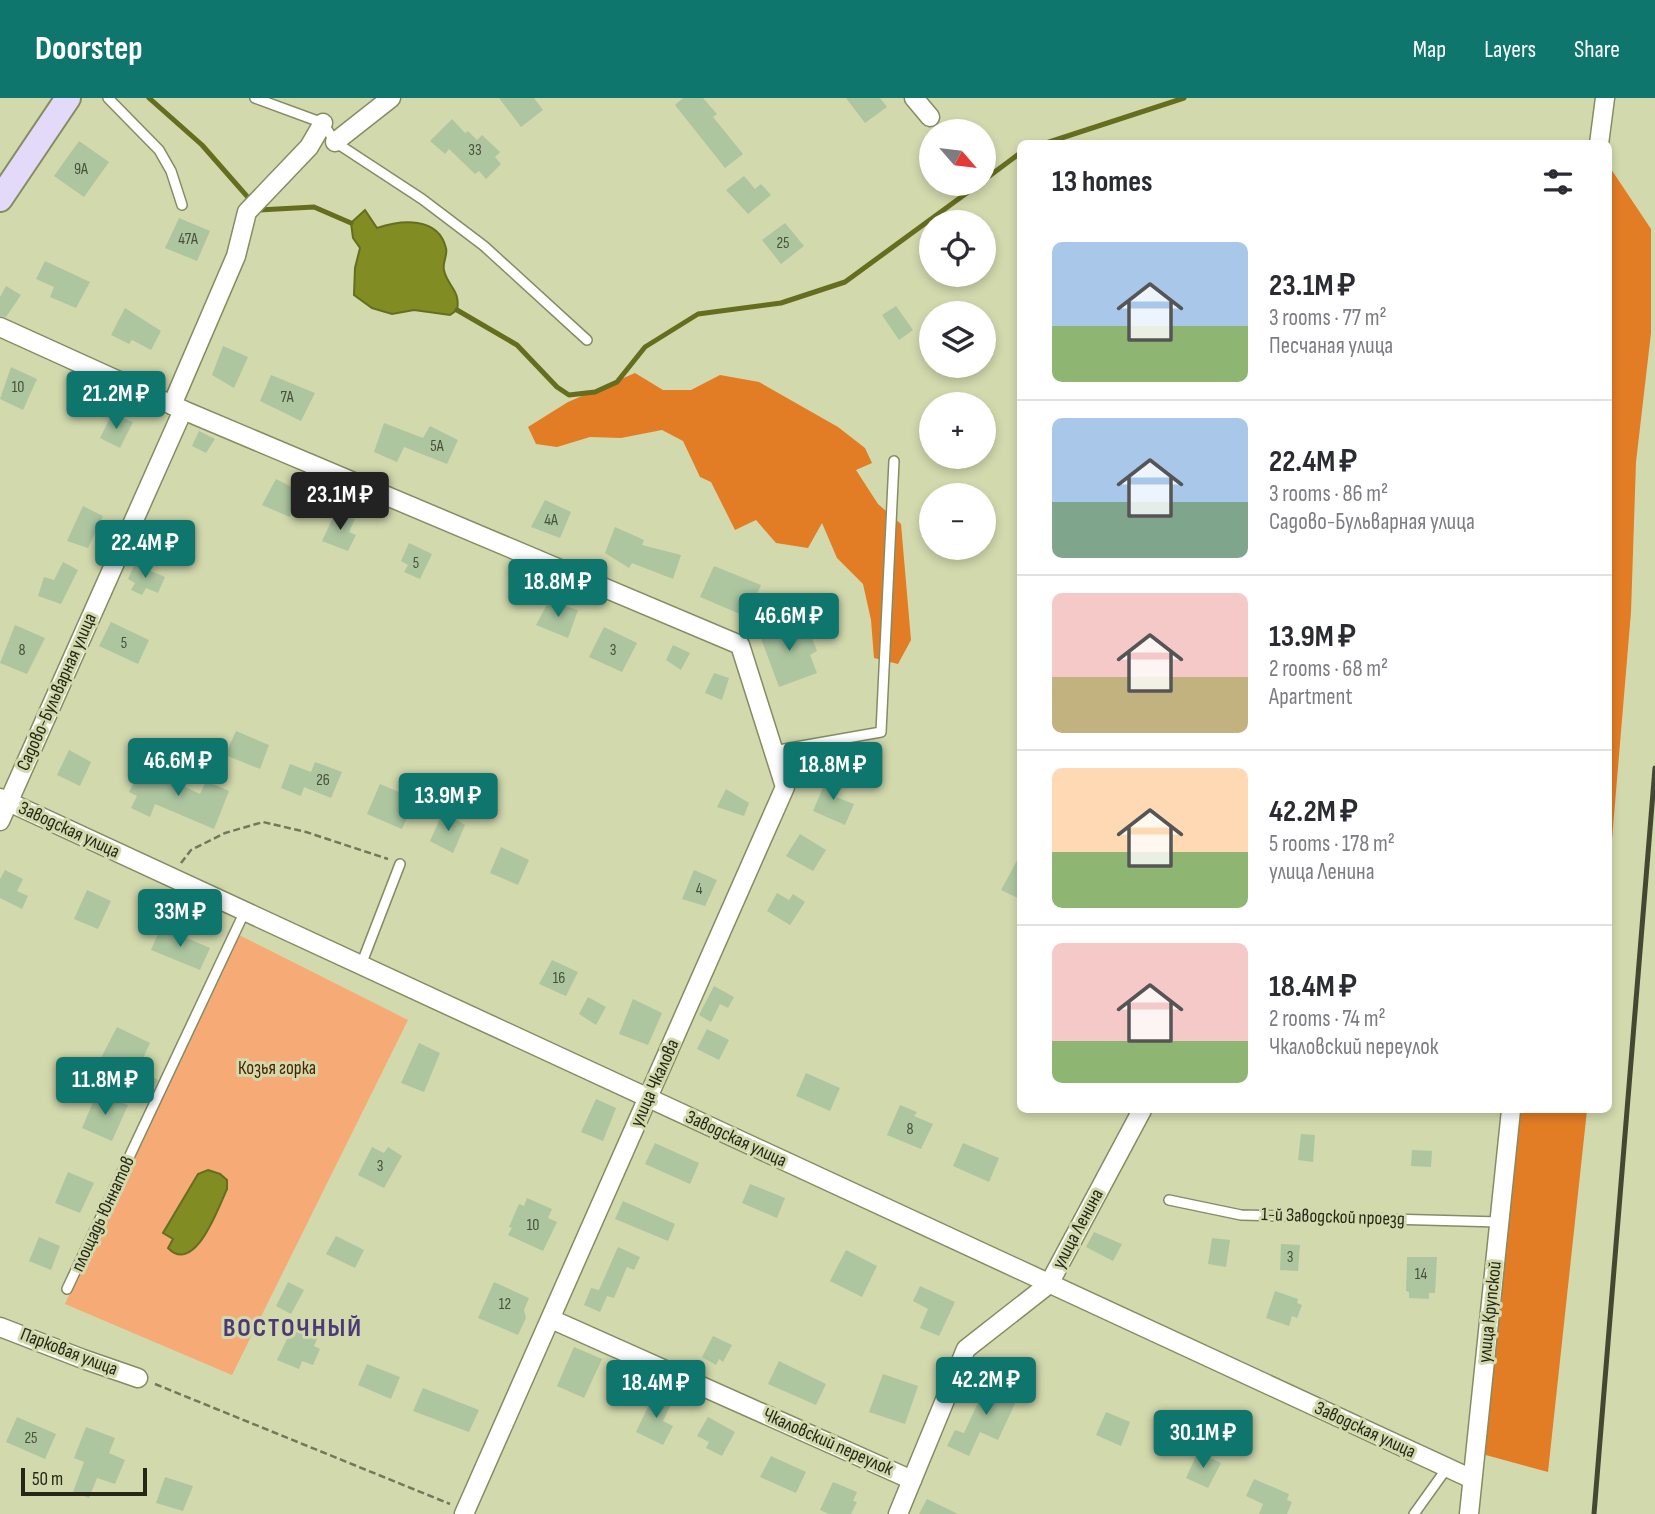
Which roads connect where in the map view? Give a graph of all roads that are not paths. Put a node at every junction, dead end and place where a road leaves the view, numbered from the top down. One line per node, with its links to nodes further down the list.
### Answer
1 (68, 98): 11 (street)
2 (107, 98): 12 (lane)
3 (256, 98): 8 (lane)
4 (391, 98): 10 (street)
5 (915, 98): 7 (street)
6 (1605, 98): 9 (street)
7 (930, 117)
8 (323, 122): 10 (lane); 15 (street, Садово-Бульварная улица)
9 (1600, 140)
10 (335, 142): 14 (lane)
11 (0, 199)
12 (182, 205)
13 (0, 327): 15 (street)
14 (587, 340)
15 (178, 407): 17 (street, улица Чкалова); 18 (street, Садово-Бульварная улица)
16 (894, 461): 17 (lane)
17 (773, 751): 23 (street, улица Чкалова)
18 (4, 800): 19 (street, Садово-Бульварная улица); 21 (street, Заводская улица)
19 (0, 821)
20 (400, 864): 22 (lane)
21 (245, 911): 22 (street, Заводская улица); 29 (lane, площадь Юннатов)
22 (361, 965): 23 (street, Заводская улица)
23 (648, 1098): 28 (street, Заводская улица); 30 (street, улица Чкалова)
24 (1140, 1113): 28 (street, улица Ленина)
25 (1511, 1113): 27 (street, улица Крупской)
26 (1169, 1200): 27 (lane, 1-й Заводской проезд)
27 (1499, 1222): 34 (street, улица Крупской)
28 (1049, 1284): 33 (street, Заводская улица); 35 (street, улица Ленина)
29 (67, 1289)
30 (551, 1319): 35 (street, Чкаловский переулок); 36 (street, улица Чкалова)
31 (0, 1327): 32 (street, Парковая улица)
32 (138, 1378)
33 (1447, 1468): 34 (street, Заводская улица); 38 (lane)
34 (1472, 1479): 39 (street, улица Крупской)
35 (912, 1480): 37 (street, улица Ленина)
36 (465, 1512)
37 (898, 1514)
38 (1415, 1514)
39 (1469, 1514)

